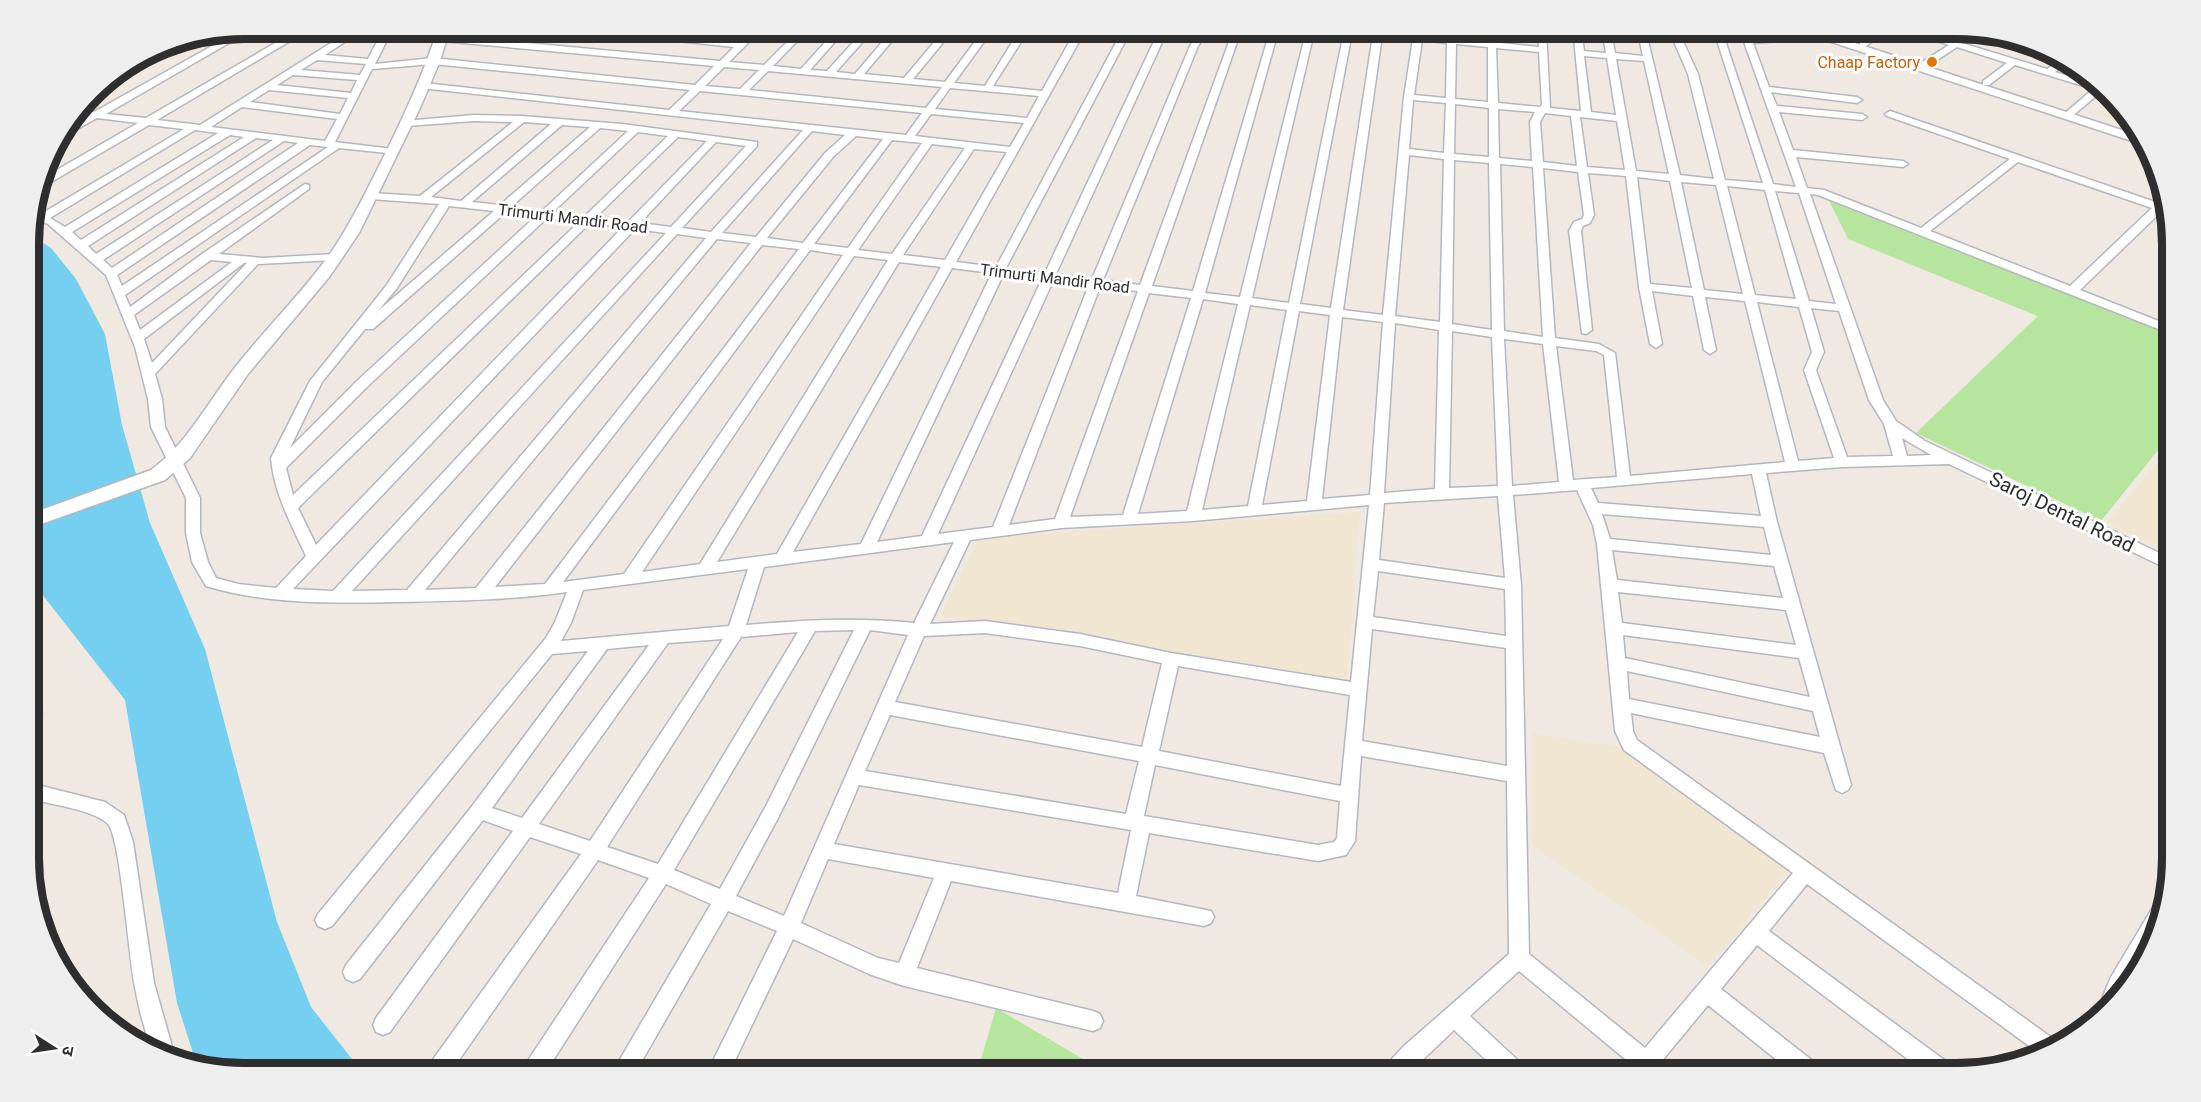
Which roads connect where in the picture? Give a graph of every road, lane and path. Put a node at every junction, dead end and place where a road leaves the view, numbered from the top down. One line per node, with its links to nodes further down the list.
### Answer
1 (231, 39): 88 (street)
2 (289, 39): 93 (street)
3 (345, 39): 47 (street)
4 (383, 39): 53 (street)
5 (440, 39): 49 (street)
6 (497, 39): 51 (street)
7 (675, 39): 41 (street)
8 (748, 39): 41 (street)
9 (795, 39): 55 (street)
10 (833, 39): 57 (street)
11 (861, 39): 59 (street)
12 (889, 39): 60 (street)
13 (942, 39): 62 (street)
14 (982, 39): 65 (street)
15 (1019, 39): 69 (street)
16 (1076, 39): 73 (street)
17 (1122, 39): 161 (street)
18 (1159, 39): 163 (street)
19 (1199, 39): 164 (street)
20 (1234, 39): 166 (street)
21 (1272, 39): 170 (street)
22 (1308, 39): 172 (street)
23 (1347, 39): 174 (street)
24 (1377, 39): 176 (street)
25 (1418, 39): 75 (street)
26 (1444, 39): 39 (street)
27 (1489, 39): 42 (street)
28 (1543, 39): 44 (street)
29 (1577, 39): 45 (street)
30 (1608, 39): 46 (street)
31 (1643, 39): 48 (street)
32 (1678, 39): 129 (street)
33 (1721, 39): 131 (street)
34 (1758, 39): 70 (street)
35 (1840, 39): 87 (street)
36 (1844, 39): 40 (street)
37 (1870, 39): 40 (street)
38 (1938, 39): 43 (street)
39 (1452, 41): 42 (street); 77 (street)
40 (1863, 44): 52 (street)
41 (742, 45): 51 (street)
42 (1490, 45): 44 (street); 79 (street)
43 (1955, 45): 50 (street); 52 (street)
44 (1544, 50): 81 (street)
45 (1579, 53): 46 (street); 84 (street)
46 (1610, 56): 48 (street); 91 (street)
47 (317, 57): 53 (street); 56 (street)
48 (1647, 59): 128 (street)
49 (433, 61): 53 (street); 66 (street); 68 (street)
50 (2014, 62): 58 (street); 63 (street)
51 (722, 64): 55 (street); 68 (street)
52 (1925, 64): 63 (street)
53 (370, 65): 61 (street)
54 (2059, 65): 58 (street)
55 (766, 68): 57 (street); 71 (street)
56 (293, 72): 61 (street); 67 (street)
57 (803, 72): 59 (street)
58 (2049, 72): 64 (street)
59 (828, 75): 60 (street)
60 (857, 76): 62 (street)
61 (363, 78): 74 (street)
62 (907, 81): 65 (street)
63 (1986, 83): 87 (street)
64 (2085, 84)
65 (948, 85): 69 (street); 82 (street)
66 (424, 86): 83 (street); 96 (street)
67 (268, 87): 74 (street); 78 (street)
68 (697, 88): 71 (street); 83 (street)
69 (987, 89): 73 (street)
70 (1766, 89): 76 (street); 80 (street)
71 (742, 92): 82 (street)
72 (2094, 92): 87 (street)
73 (1045, 94): 94 (street)
74 (354, 96): 89 (street)
75 (1409, 97): 77 (street); 118 (street)
76 (1857, 100)
77 (1450, 102): 79 (street); 120 (street)
78 (240, 104): 89 (street); 99 (street)
79 (1494, 106): 81 (street); 122 (street)
80 (1773, 108): 90 (street); 119 (street)
81 (1545, 110): 84 (street); 123 (street)
82 (929, 111): 94 (street); 111 (street)
83 (671, 113): 100 (street)
84 (1581, 113): 91 (street); 125 (street)
85 (86, 114): 88 (street)
86 (1890, 114): 121 (street)
87 (2070, 114): 102 (street); 110 (street)
88 (95, 115): 93 (street); 97 (street)
89 (343, 117): 114 (street)
90 (1862, 117)
91 (1621, 118): 126 (street)
92 (522, 119): 95 (street); 96 (street); 134 (street)
93 (148, 121): 99 (street); 127 (street)
94 (1029, 121): 116 (street)
95 (560, 122): 98 (street); 137 (street)
96 (407, 123): 117 (street)
97 (76, 126)
98 (597, 126): 101 (street); 139 (street)
99 (198, 128): 103 (street); 141 (street)
100 (810, 128): 104 (street); 148 (street)
101 (636, 129): 106 (street); 140 (street)
102 (2127, 129)
103 (229, 131): 105 (street); 146 (street)
104 (853, 133): 108 (street); 149 (street)
105 (255, 134): 107 (street); 150 (street)
106 (676, 134): 109 (street); 143 (street)
107 (284, 137): 112 (street); 157 (street)
108 (889, 137): 111 (street); 151 (street)
109 (715, 138): 144 (street); 145 (street)
110 (2133, 138)
111 (908, 139): 113 (street)
112 (310, 140): 114 (street); 162 (street)
113 (929, 141): 115 (street); 153 (street)
114 (334, 143): 117 (street); 152 (street)
115 (971, 146): 116 (street); 156 (street)
116 (1013, 150): 160 (street)
117 (393, 152): 133 (street)
118 (1404, 152): 120 (street); 178 (street)
119 (1790, 153): 124 (street); 132 (street)
120 (1448, 156): 122 (street); 179 (street)
121 (2017, 158): 136 (street); 147 (street)
122 (1495, 160): 123 (street); 182 (street)
123 (1538, 164): 125 (street); 184 (street)
124 (1903, 164)
125 (1584, 169): 126 (street); 181 (street)
126 (1630, 174): 128 (street); 165 (street)
127 (50, 178)
128 (1675, 178): 129 (street); 169 (street)
129 (1722, 182): 131 (street); 171 (street)
130 (305, 187): 154 (street)
131 (1769, 187): 132 (street); 173 (street)
132 (1803, 190): 147 (street); 175 (street)
133 (371, 196): 134 (street, Trimurti Mandir Road); 155 (street)
134 (422, 199): 135 (street, Trimurti Mandir Road)
135 (446, 202): 137 (street, Trimurti Mandir Road); 187 (street)
136 (2157, 202)
137 (463, 204): 139 (street, Trimurti Mandir Road)
138 (2158, 208): 167 (street)
139 (504, 209): 140 (street, Trimurti Mandir Road); 187 (street)
140 (547, 214): 143 (street, Trimurti Mandir Road); 195 (street)
141 (41, 215)
142 (41, 218): 146 (street)
143 (587, 219): 144 (street, Trimurti Mandir Road); 205 (street)
144 (632, 225): 145 (street, Trimurti Mandir Road); 218 (street)
145 (676, 231): 148 (street, Trimurti Mandir Road); 233 (street)
146 (65, 232): 150 (street)
147 (1923, 232): 167 (street)
148 (714, 235): 149 (street, Trimurti Mandir Road); 232 (street)
149 (759, 241): 151 (street, Trimurti Mandir Road); 230 (street)
150 (81, 245): 157 (street)
151 (806, 247): 153 (street, Trimurti Mandir Road); 229 (street)
152 (179, 252): 154 (street); 168 (street)
153 (851, 252): 156 (street, Trimurti Mandir Road); 225 (street)
154 (209, 257): 158 (street); 177 (street)
155 (335, 257): 159 (street); 190 (street)
156 (895, 258): 160 (street, Trimurti Mandir Road); 224 (street)
157 (96, 259): 162 (street)
158 (240, 261): 159 (street); 183 (street)
159 (255, 261): 188 (street)
160 (948, 264): 161 (street, Trimurti Mandir Road); 219 (street)
161 (999, 271): 163 (street, Trimurti Mandir Road); 217 (street)
162 (111, 274): 168 (street)
163 (1047, 277): 164 (street, Trimurti Mandir Road); 215 (street)
164 (1096, 283): 166 (street, Trimurti Mandir Road); 213 (street)
165 (1645, 287): 169 (street); 185 (street)
166 (1147, 289): 170 (street, Trimurti Mandir Road); 212 (street)
167 (2072, 291): 180 (street)
168 (120, 292): 177 (street)
169 (1698, 292): 171 (street); 186 (street)
170 (1198, 296): 172 (street, Trimurti Mandir Road); 210 (street)
171 (1750, 297): 173 (street); 194 (street)
172 (1245, 302): 174 (street, Trimurti Mandir Road); 208 (street)
173 (1804, 303): 175 (street); 193 (street)
174 (1294, 308): 176 (street, Trimurti Mandir Road); 207 (street)
175 (1845, 308): 189 (street)
176 (1336, 313): 178 (street, Trimurti Mandir Road); 203 (street)
177 (128, 314): 183 (street)
178 (1389, 319): 179 (street, Trimurti Mandir Road); 202 (street)
179 (1445, 326): 182 (street, Trimurti Mandir Road); 201 (street)
180 (2162, 326)
181 (1586, 330)
182 (1498, 333): 184 (street, Trimurti Mandir Road); 200 (street)
183 (137, 338): 188 (street)
184 (1549, 339): 198 (street, Trimurti Mandir Road); 199 (street)
185 (1656, 344)
186 (1710, 350)
187 (332, 358): 195 (street)
188 (148, 374): 190 (street)
189 (1891, 424): 191 (street, Saroj Dental Road); 192 (street)
190 (179, 456): 197 (street); 231 (street, Saroj Dental Road)
191 (1952, 459): 192 (street, Saroj Dental Road); 221 (street, Saroj Dental Road)
192 (1901, 460): 193 (street, Saroj Dental Road)
193 (1842, 462): 194 (street, Saroj Dental Road)
194 (1793, 467): 196 (street, Saroj Dental Road)
195 (278, 468): 205 (street)
196 (1758, 469): 198 (street, Saroj Dental Road); 211 (street)
197 (154, 470): 204 (street); 209 (street)
198 (1624, 481): 199 (street, Saroj Dental Road)
199 (1574, 484): 200 (street, Saroj Dental Road); 206 (street)
200 (1505, 491): 201 (street, Saroj Dental Road); 226 (street)
201 (1442, 492): 202 (street, Saroj Dental Road)
202 (1377, 498): 203 (street, Saroj Dental Road); 223 (street)
203 (1314, 503): 207 (street, Saroj Dental Road)
204 (39, 505)
205 (291, 506): 218 (street)
206 (1594, 508): 211 (street); 216 (street)
207 (1254, 510): 208 (street, Saroj Dental Road)
208 (1193, 516): 210 (street, Saroj Dental Road)
209 (39, 517)
210 (1129, 520): 212 (street, Saroj Dental Road)
211 (1770, 522): 220 (street)
212 (1061, 523): 213 (street, Saroj Dental Road)
213 (999, 531): 214 (street, Saroj Dental Road)
214 (965, 535): 215 (street, Saroj Dental Road); 239 (street)
215 (927, 541): 217 (street, Saroj Dental Road)
216 (1604, 544): 220 (street); 227 (street)
217 (866, 548): 219 (street, Saroj Dental Road)
218 (314, 556): 231 (street)
219 (781, 560): 222 (street, Saroj Dental Road)
220 (1781, 561): 234 (street)
221 (2162, 561)
222 (758, 562): 224 (street, Saroj Dental Road); 240 (street)
223 (1370, 564): 226 (street); 235 (street)
224 (705, 569): 225 (street, Saroj Dental Road)
225 (630, 577): 228 (street, Saroj Dental Road)
226 (1513, 585): 242 (street)
227 (1610, 585): 234 (street); 238 (street)
228 (577, 586): 229 (street, Saroj Dental Road); 244 (street)
229 (549, 590): 230 (street, Saroj Dental Road)
230 (481, 593): 232 (street, Saroj Dental Road)
231 (278, 595): 233 (street, Saroj Dental Road)
232 (412, 595): 233 (street, Saroj Dental Road)
233 (338, 596)
234 (1794, 605): 245 (street)
235 (1365, 622): 242 (street); 248 (street)
236 (865, 624): 237 (street); 239 (street); 268 (street)
237 (810, 626): 240 (street); 267 (street)
238 (1614, 628): 245 (street); 247 (street)
239 (919, 630): 246 (street); 251 (street)
240 (735, 633): 241 (street); 263 (street)
241 (662, 640): 243 (street); 262 (street)
242 (1514, 643): 255 (street)
243 (602, 644): 244 (street); 260 (street)
244 (547, 648): 271 (street)
245 (1806, 653): 250 (street)
246 (1172, 659): 248 (street); 254 (street)
247 (1617, 663): 249 (street); 250 (street)
248 (1359, 690): 252 (street)
249 (1622, 704): 253 (street); 266 (street)
250 (1820, 706): 253 (street)
251 (885, 707): 254 (street); 256 (street)
252 (1353, 747): 255 (street); 259 (street)
253 (1832, 747): 257 (street)
254 (1149, 756): 259 (street); 261 (street)
255 (1516, 775): 275 (street)
256 (854, 777): 261 (street); 264 (street)
257 (1842, 785)
258 (39, 793): 284 (street)
259 (1351, 796): 261 (street)
260 (479, 811): 262 (street); 276 (street)
261 (1137, 823): 269 (street)
262 (527, 827): 263 (street); 282 (street)
263 (595, 850): 267 (street); 285 (street)
264 (821, 850): 265 (street); 272 (street)
265 (946, 872): 269 (street); 277 (street)
266 (1805, 873): 273 (street); 283 (street)
267 (662, 874): 268 (street); 286 (street)
268 (724, 900): 272 (street); 287 (street)
269 (1125, 904): 270 (street)
270 (1204, 917)
271 (325, 920)
272 (789, 927): 277 (street); 288 (street)
273 (1755, 932): 279 (street); 294 (street)
274 (2146, 937): 278 (street)
275 (1519, 958): 280 (street); 291 (street)
276 (353, 972)
277 (904, 976): 281 (street)
278 (2118, 983)
279 (1707, 991): 292 (street); 293 (street)
280 (1455, 1016): 289 (street); 290 (street)
281 (1093, 1021)
282 (383, 1025)
283 (2044, 1044)
284 (161, 1045)
285 (444, 1063)
286 (539, 1063)
287 (629, 1063)
288 (723, 1063)
289 (1403, 1063)
290 (1504, 1063)
291 (1646, 1063)
292 (1656, 1063)
293 (1797, 1063)
294 (1930, 1063)

